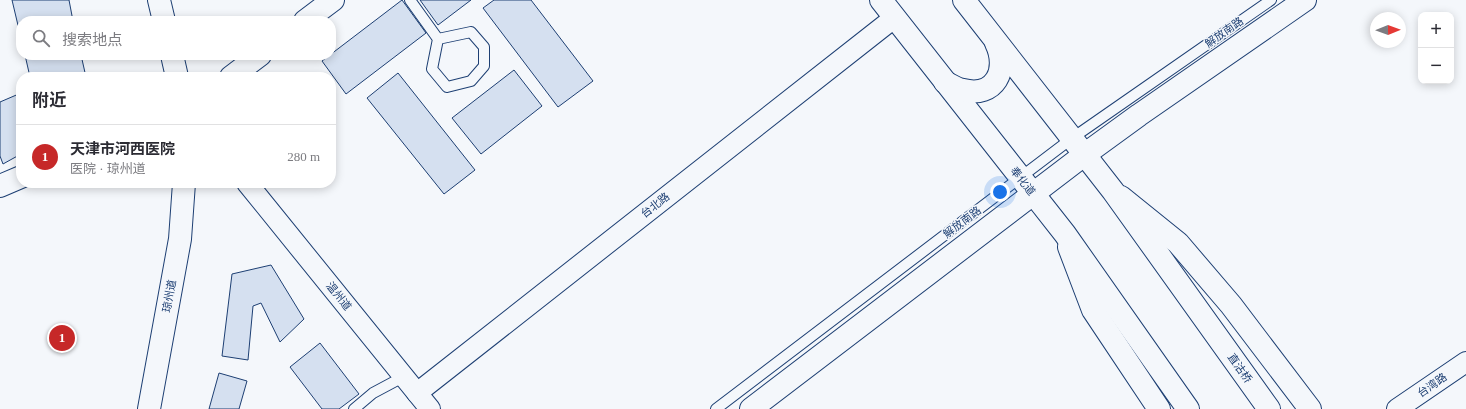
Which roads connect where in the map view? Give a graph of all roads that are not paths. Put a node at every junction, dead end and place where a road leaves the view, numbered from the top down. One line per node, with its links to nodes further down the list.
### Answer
1 (159, 0): 8 (main road)
2 (332, 0): 9 (main road)
3 (410, 0): 12 (lane)
4 (881, 0): 10 (main road, 奉化道)
5 (964, 0): 11 (main road)
6 (1271, 0): 18 (lane, 解放南路)
7 (1305, 0): 18 (main road, 解放南路)
8 (163, 16)
9 (311, 16)
10 (894, 18): 17 (main road, 奉化道); 28 (street, 台北路)
11 (994, 38): 17 (main road); 18 (main road)
12 (438, 39): 12 (lane)
13 (173, 60): 15 (main road)
14 (253, 60): 16 (main road)
15 (176, 72)
16 (238, 72)
17 (945, 82): 20 (main road, 奉化道)
18 (1078, 147): 20 (main road, 解放南路); 24 (main road)
19 (16, 179): 21 (main road)
20 (1026, 185): 25 (main road, 奉化道); 32 (lane, 解放南路); 33 (main road, 解放南路)
21 (0, 186)
22 (184, 188): 29 (main road, 琼州道)
23 (251, 188): 27 (street, 温州道)
24 (1113, 191): 36 (main road, 直沽桥); 37 (main road)
25 (1065, 234): 34 (main road); 35 (main road, 奉化道)
26 (1466, 362): 38 (street, 台湾路)
27 (403, 377): 28 (street, 温州道); 30 (lane)
28 (417, 393): 31 (street, 温州道)
29 (149, 409)
30 (354, 409)
31 (430, 409)
32 (716, 409)
33 (751, 409)
34 (1159, 409)
35 (1188, 409)
36 (1268, 409)
37 (1310, 409)
38 (1397, 409)

